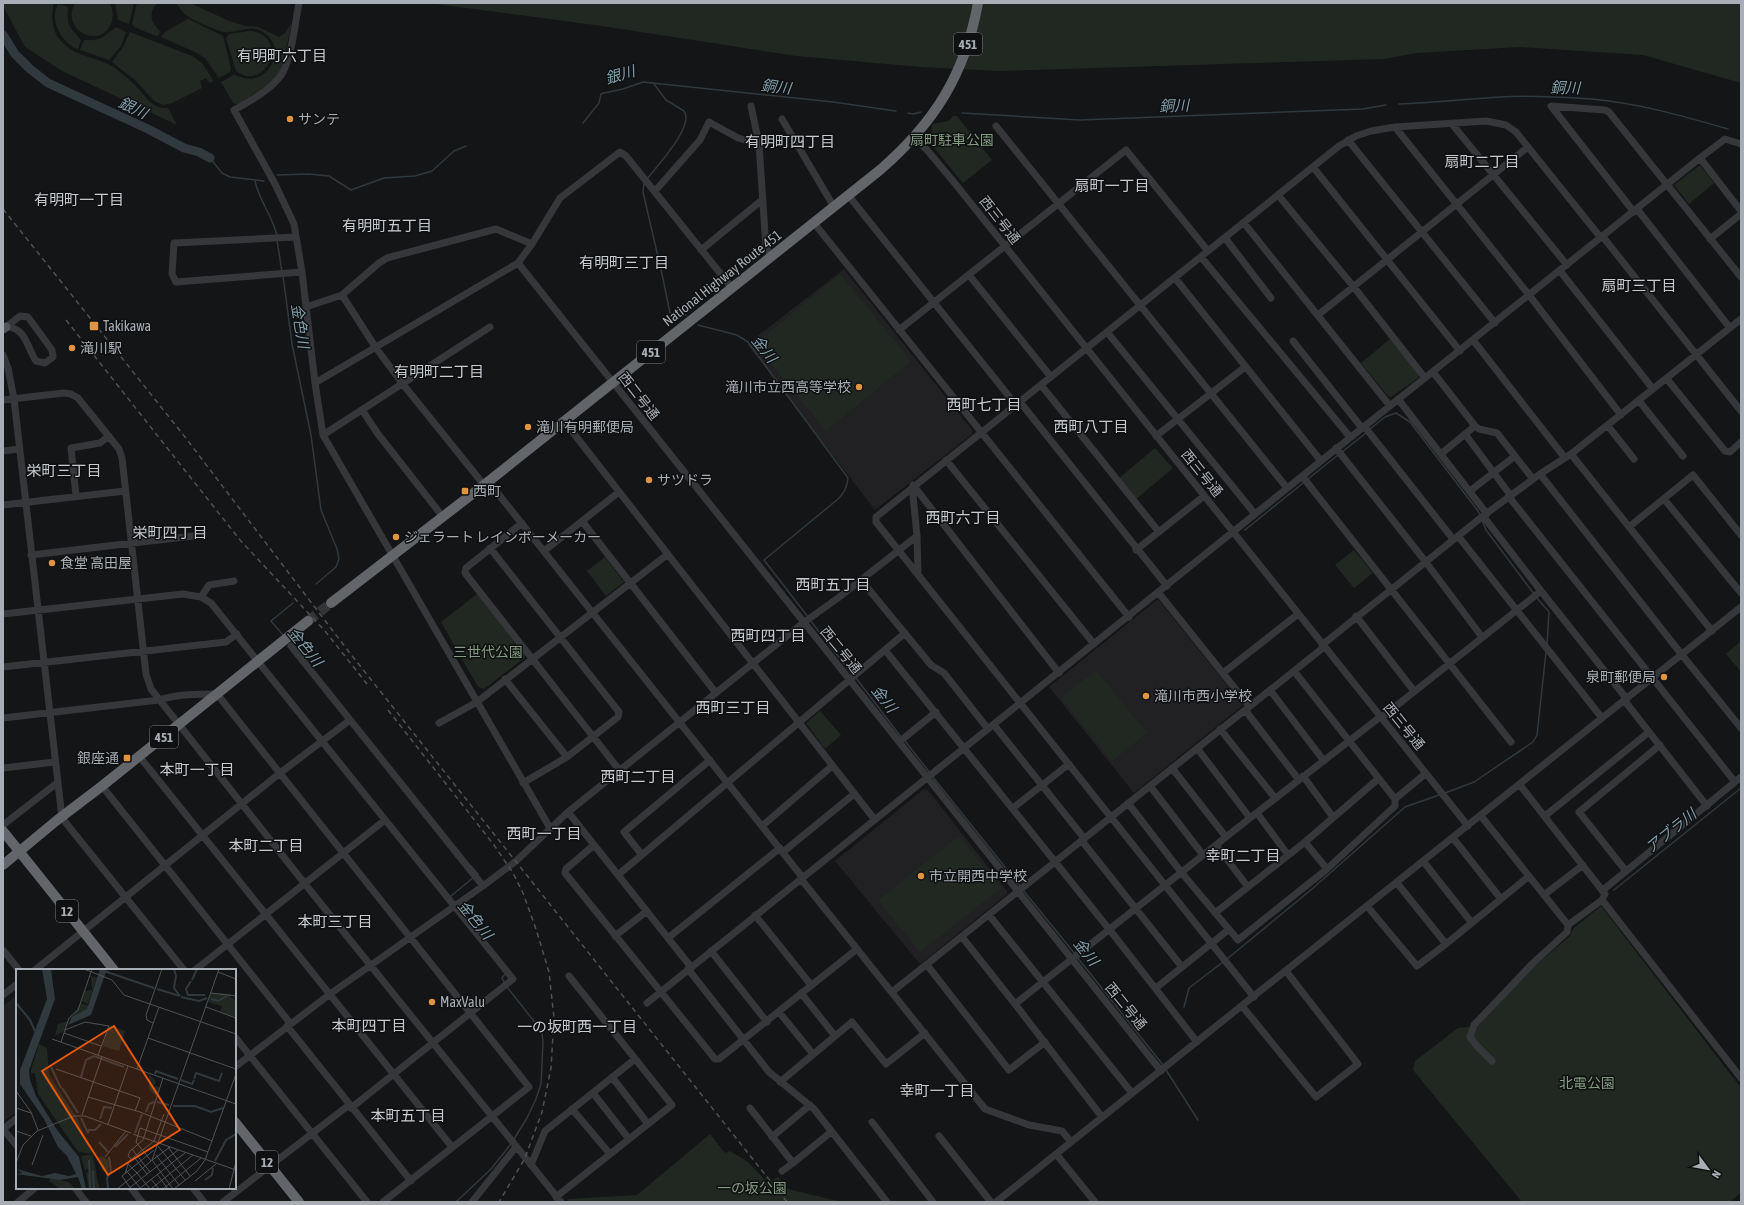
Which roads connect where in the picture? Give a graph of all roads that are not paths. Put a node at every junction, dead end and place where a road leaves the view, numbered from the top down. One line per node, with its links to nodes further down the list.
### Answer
1 (299, 3): 29 (street)
2 (978, 3): 8 (highway, National Highway Route 451 / 451)
3 (751, 106): 10 (street)
4 (782, 119): 23 (street)
5 (1452, 124): 7 (street); 12 (street); 15 (street)
6 (996, 126): 21 (street)
7 (1395, 127): 9 (street); 22 (street)
8 (914, 138): 18 (highway, National Highway Route 451 / 451); 34 (street, 西三号通)
9 (1348, 140): 14 (street); 28 (street)
10 (759, 144): 17 (street); 20 (street)
11 (1741, 144): 13 (street)
12 (1528, 147): 15 (street); 31 (street)
13 (1700, 158): 16 (street); 25 (street)
14 (1313, 167): 19 (street); 39 (street)
15 (1492, 175): 22 (street); 41 (street)
16 (1668, 184): 24 (street); 24 (street); 32 (street)
17 (655, 191): 33 (street); 35 (street)
18 (848, 195): 23 (highway, National Highway Route 451 / 451); 52 (street)
19 (1278, 195): 27 (street); 47 (street)
20 (762, 200): 35 (street); 37 (street)
21 (1058, 203): 34 (street); 36 (street); 53 (street)
22 (1456, 204): 28 (street); 50 (street)
23 (834, 207): 26 (highway, National Highway Route 451 / 451)
24 (1635, 211): 31 (street); 61 (street)
25 (1741, 212): 32 (street)
26 (814, 223): 37 (highway, National Highway Route 451 / 451); 62 (street)
27 (1244, 223): 30 (street); 55 (street)
28 (1421, 231): 39 (street); 58 (street)
29 (296, 237): 43 (street); 43 (street)
30 (1225, 238): 36 (street); 51 (street)
31 (1602, 238): 41 (street); 71 (street)
32 (1710, 239): 45 (street)
33 (532, 244): 40 (street); 49 (street)
34 (1004, 247): 44 (street); 68 (street, 西三号通)
35 (701, 250): 48 (street)
36 (1208, 251): 38 (street)
37 (772, 256): 48 (highway, National Highway Route 451 / 451)
38 (1201, 257): 46 (street); 102 (street)
39 (1386, 259): 47 (street); 69 (street)
40 (518, 263): 67 (street); 79 (street, 西二号通)
41 (1566, 266): 42 (street)
42 (1560, 271): 50 (street); 81 (street)
43 (302, 272): 54 (street)
44 (969, 275): 52 (street); 74 (street)
45 (1741, 277)
46 (1175, 278): 53 (street); 72 (street)
47 (1353, 286): 55 (street); 75 (street)
48 (732, 288): 79 (highway, National Highway Route 451 / 451)
49 (342, 295): 54 (street); 67 (street)
50 (1529, 295): 58 (street); 91 (street)
51 (1271, 298)
52 (934, 303): 62 (street); 87 (street)
53 (1140, 306): 63 (street); 82 (street)
54 (306, 307): 77 (street)
55 (1318, 315): 88 (street)
56 (1741, 319): 61 (street)
57 (13, 321): 60 (street); 64 (street); 64 (street)
58 (1495, 323): 65 (street)
59 (490, 327): 78 (street)
60 (4, 328): 64 (street)
61 (1730, 328): 71 (street)
62 (900, 330): 97 (street)
63 (1107, 332): 68 (street); 92 (street)
64 (23, 334)
65 (1473, 340): 69 (street); 109 (street)
66 (1293, 341): 96 (street)
67 (376, 348): 77 (street); 78 (street)
68 (1086, 349): 74 (street); 101 (street, 西三号通)
69 (1460, 351): 73 (street)
70 (3, 355): 83 (street)
71 (1696, 355): 76 (street); 90 (street)
72 (1245, 367): 82 (street); 113 (street)
73 (1433, 372): 75 (street); 94 (street)
74 (1051, 377): 80 (street)
75 (1425, 378): 84 (street)
76 (1667, 378): 81 (street); 103 (street)
77 (314, 383): 99 (street)
78 (402, 383): 89 (street); 118 (street)
79 (612, 383): 93 (highway, National Highway Route 451 / 451); 172 (street, 西二号通)
80 (1041, 385): 87 (street); 136 (street)
81 (1653, 389): 86 (street)
82 (1211, 393): 92 (street); 120 (street)
83 (14, 399): 85 (street); 100 (street); 105 (street)
84 (1398, 399): 88 (street); 107 (street)
85 (3, 400)
86 (1639, 401): 91 (street); 110 (street)
87 (1018, 403): 97 (street); 145 (street)
88 (1390, 406): 96 (street)
89 (362, 410): 99 (street); 132 (street)
90 (1741, 411)
91 (1621, 416): 95 (street)
92 (1177, 420): 101 (street); 130 (street)
93 (564, 421): 118 (highway, National Highway Route 451 / 451); 123 (street)
94 (1475, 426): 98 (street); 108 (street)
95 (1608, 426): 109 (street); 111 (street)
96 (1363, 427): 102 (street); 141 (street)
97 (981, 432): 112 (street); 170 (street)
98 (1465, 434): 107 (street); 114 (street)
99 (323, 435): 149 (street)
100 (109, 436): 121 (street); 124 (street)
101 (1156, 436): 125 (street, 西三号通)
102 (1350, 437): 104 (street)
103 (1741, 442)
104 (1336, 448): 113 (street); 150 (street)
105 (19, 449): 106 (street); 128 (street)
106 (3, 451)
107 (1442, 453): 122 (street)
108 (1515, 456): 114 (street); 117 (street)
109 (1568, 456): 115 (street); 135 (street)
110 (1683, 456)
111 (1634, 459)
112 (946, 460): 119 (street); 178 (street)
113 (1321, 460): 116 (street)
114 (1493, 472): 122 (street); 126 (street)
115 (1540, 474): 117 (street); 183 (street)
116 (1302, 476): 120 (street); 156 (street)
117 (1533, 479): 126 (street)
118 (486, 483): 132 (highway, National Highway Route 451 / 451); 134 (street)
119 (915, 487): 140 (street); 144 (street); 191 (street)
120 (1286, 488): 130 (street)
121 (125, 491): 124 (street); 142 (street)
122 (1470, 491): 131 (street)
123 (619, 492): 133 (street); 147 (street)
124 (76, 496): 128 (street)
125 (1204, 496): 136 (street); 137 (street, 西三号通)
126 (1510, 497): 131 (street); 193 (street)
127 (1664, 499): 135 (street); 138 (street); 159 (street)
128 (25, 503): 129 (street); 148 (street)
129 (3, 505)
130 (1254, 514): 137 (street)
131 (1485, 514): 141 (street); 157 (street)
132 (443, 517): 149 (highway, National Highway Route 451 / 451)
133 (582, 520): 146 (street); 154 (street)
134 (522, 523): 143 (street); 146 (street)
135 (1629, 527): 173 (street)
136 (1159, 532): 145 (street)
137 (1232, 532): 155 (street); 168 (street, 西三号通)
138 (1741, 535)
139 (193, 536): 142 (street)
140 (917, 536): 144 (street); 151 (street)
141 (1455, 537): 150 (street); 165 (street)
142 (131, 543): 148 (street); 161 (street)
143 (490, 548): 177 (street); 184 (street)
144 (898, 550): 151 (street); 152 (street)
145 (1136, 550): 155 (street)
146 (544, 551): 166 (street)
147 (668, 554): 154 (street); 187 (street)
148 (31, 555): 164 (street)
149 (393, 556): 162 (highway, National Highway Route 451 / 451); 202 (street)
150 (1425, 561): 156 (street); 176 (street)
151 (918, 574): 203 (street)
152 (861, 580): 172 (street); 174 (street)
153 (234, 581): 160 (street)
154 (630, 582): 166 (street); 198 (street)
155 (1167, 586): 158 (street)
156 (1391, 589): 169 (street); 188 (street)
157 (1541, 591): 165 (street); 200 (street)
158 (1158, 592): 170 (street); 192 (street)
159 (1741, 593)
160 (201, 597): 161 (street); 175 (street)
161 (138, 598): 164 (street); 182 (street)
162 (331, 603)
163 (1741, 607): 173 (street)
164 (37, 610): 167 (street); 186 (street)
165 (1517, 610): 176 (street); 209 (street)
166 (592, 612): 177 (street); 213 (street)
167 (3, 614)
168 (1298, 614): 180 (street, 西三号通); 192 (street)
169 (1356, 616): 180 (street); 197 (street)
170 (1129, 617): 178 (street)
171 (308, 621): 185 (highway, 451)
172 (803, 622): 187 (street); 195 (street, 西二号通)
173 (1712, 631): 183 (street)
174 (905, 632): 181 (street); 215 (street)
175 (237, 634): 182 (street); 185 (street)
176 (1482, 636): 188 (street)
177 (560, 638): 184 (street); 219 (street)
178 (1094, 644): 191 (street)
179 (291, 646): 210 (street)
180 (1323, 646): 190 (street); 208 (street, 西三号通)
181 (885, 650): 195 (street); 205 (street)
182 (143, 651): 186 (street); 201 (street)
183 (1682, 655): 193 (street); 216 (street)
184 (533, 658): 194 (street); 219 (street)
185 (258, 661): 199 (highway, 451); 220 (street)
186 (43, 663): 189 (street); 206 (street)
187 (752, 664): 198 (street); 211 (street)
188 (1449, 664): 197 (street); 223 (street)
189 (3, 667)
190 (1294, 671): 196 (street); 222 (street)
191 (1059, 673): 203 (street)
192 (1223, 673): 204 (street)
193 (1652, 678): 200 (street); 242 (street)
194 (505, 679): 202 (street); 228 (street)
195 (850, 680): 211 (street); 221 (street, 西二号通)
196 (1270, 690): 204 (street); 230 (street)
197 (1414, 691): 208 (street)
198 (716, 693): 213 (street)
199 (217, 694): 201 (street); 214 (highway, 451); 237 (street)
200 (1625, 699): 209 (street); 218 (street)
201 (159, 700): 206 (street); 214 (street)
202 (477, 702): 212 (street); 245 (street)
203 (1021, 703): 215 (street); 232 (street)
204 (1247, 708): 217 (street); 240 (street)
205 (936, 712): 221 (street); 225 (street)
206 (48, 713): 207 (street); 231 (street)
207 (3, 718)
208 (1380, 718): 222 (street); 238 (street, 西三号通)
209 (1602, 718): 247 (street)
210 (350, 720): 220 (street); 299 (street)
211 (799, 722): 233 (street); 243 (street)
212 (439, 723)
213 (680, 723): 229 (street); 236 (street)
214 (179, 725): 227 (highway, 451); 254 (street)
215 (991, 727): 225 (street); 246 (street)
216 (1741, 728)
217 (1220, 729): 226 (street); 251 (street)
218 (1649, 732): 224 (street); 261 (street)
219 (594, 736): 228 (street); 236 (street)
220 (321, 742): 237 (street); 265 (street)
221 (899, 742): 239 (street, 西二号通)
222 (1348, 742): 230 (street); 241 (street)
223 (1511, 742)
224 (1660, 744): 255 (street); 291 (street)
225 (965, 748): 239 (street); 256 (street)
226 (1196, 748): 235 (street); 264 (street)
227 (139, 756): 248 (highway, 451); 272 (street)
228 (567, 757): 245 (street)
229 (710, 760): 243 (street); 282 (street)
230 (1324, 761): 240 (street)
231 (55, 762): 234 (street); 244 (street)
232 (1069, 764): 246 (street); 259 (street)
233 (832, 766): 250 (street); 268 (street)
234 (3, 768)
235 (1172, 768): 249 (street); 273 (street)
236 (620, 771): 257 (street)
237 (280, 773): 254 (street); 281 (street)
238 (1425, 774): 252 (street); 269 (street, 西三号通)
239 (928, 778): 266 (street); 302 (street, 西二号通)
240 (1301, 778): 251 (street); 262 (street)
241 (1378, 778): 252 (street); 262 (street)
242 (1738, 780): 255 (street)
243 (728, 782): 268 (street); 282 (street)
244 (57, 783): 263 (street); 267 (street)
245 (524, 783): 270 (street)
246 (1042, 784): 256 (street); 275 (street)
247 (1520, 785): 260 (street); 261 (street)
248 (102, 786): 263 (highway, 451); 289 (street)
249 (1150, 786): 253 (street); 283 (street)
250 (854, 794): 266 (street); 279 (street)
251 (1275, 798): 258 (street)
252 (1395, 800): 290 (street)
253 (1128, 803): 259 (street); 292 (street)
254 (242, 804): 272 (street); 297 (street)
255 (1707, 806): 291 (street)
256 (1013, 808): 285 (street)
257 (568, 812): 270 (street); 277 (street)
258 (1256, 813): 264 (street); 284 (street)
259 (1111, 816): 275 (street); 298 (street)
260 (1481, 816): 269 (street); 294 (street)
261 (1545, 816): 288 (street)
262 (1333, 817): 276 (street)
263 (62, 818): 280 (highway, 451); 304 (street)
264 (1250, 818): 273 (street)
265 (385, 820): 281 (street); 307 (street)
266 (875, 820): 295 (street)
267 (3, 825)
268 (762, 826): 279 (street)
269 (1468, 826): 274 (street)
270 (550, 828): 299 (street)
271 (3, 831): 280 (highway, 12)
272 (203, 835): 289 (street); 312 (street)
273 (1226, 837): 278 (street)
274 (1453, 838): 286 (street); 305 (street)
275 (1083, 840): 285 (street); 309 (street)
276 (1305, 842): 284 (street); 290 (street)
277 (594, 845): 293 (street); 321 (street)
278 (1216, 845): 283 (street); 300 (street)
279 (781, 850): 295 (street); 323 (street)
280 (20, 852): 287 (highway); 319 (highway, 12)
281 (344, 852): 297 (street); 320 (street)
282 (642, 855): 293 (street)
283 (1202, 855): 292 (street)
284 (1288, 855): 300 (street)
285 (1056, 862): 302 (street); 317 (street)
286 (1423, 862): 296 (street); 315 (street)
287 (3, 865)
288 (1583, 865): 301 (street); 303 (street)
289 (164, 866): 304 (street); 326 (street)
290 (1327, 870): 318 (street)
291 (1626, 871): 301 (street)
292 (1181, 872): 298 (street); 311 (street)
293 (618, 875): 310 (street)
294 (1530, 876): 303 (street); 305 (street)
295 (802, 879): 314 (street); 327 (street)
296 (1397, 883): 308 (street); 325 (street)
297 (305, 884): 312 (street); 331 (street)
298 (1165, 884): 309 (street); 324 (street)
299 (483, 886): 307 (street)
300 (1248, 886): 311 (street)
301 (1603, 890): 306 (street)
302 (1017, 892): 313 (street); 330 (street, 西二号通)
303 (1544, 895): 316 (street)
304 (126, 897): 319 (street); 338 (street)
305 (1501, 899): 315 (street)
306 (1602, 900): 316 (street); 374 (street)
307 (454, 906): 320 (street); 356 (street)
308 (1367, 906): 325 (street); 340 (street)
309 (1135, 908): 317 (street); 333 (street)
310 (647, 911): 321 (street); 323 (street)
311 (1215, 913): 318 (street)
312 (266, 914): 326 (street); 349 (street)
313 (989, 915): 322 (street); 342 (street)
314 (755, 916): 329 (street); 344 (street)
315 (1472, 923): 325 (street)
316 (1568, 925): 369 (street)
317 (1109, 929): 330 (street); 345 (street)
318 (1228, 930): 324 (street)
319 (83, 931): 336 (street); 337 (highway, 12)
320 (410, 936): 331 (street); 356 (street)
321 (615, 936): 346 (street)
322 (962, 937): 332 (street); 353 (street)
323 (668, 938): 334 (street)
324 (1212, 943): 333 (street); 351 (street)
325 (1446, 944)
326 (227, 945): 339 (street); 358 (street)
327 (857, 949): 344 (street); 347 (street)
328 (3, 950): 335 (street)
329 (711, 951): 334 (street); 357 (street)
330 (1071, 959): 342 (street); 371 (street, 西二号通)
331 (370, 965): 349 (street); 365 (street)
332 (926, 965): 347 (street); 363 (street)
333 (1182, 967): 345 (street)
334 (690, 968): 346 (street); 362 (street)
335 (18, 969)
336 (36, 969)
337 (113, 969)
338 (183, 969)
339 (197, 969)
340 (1286, 971): 351 (street); 354 (street)
341 (569, 976): 368 (street)
342 (1043, 981): 353 (street); 377 (street)
343 (16, 985): 350 (street)
344 (811, 985): 348 (street)
345 (1156, 988): 364 (street)
346 (660, 992): 352 (street); 362 (street)
347 (892, 992): 359 (street)
348 (802, 993): 355 (street); 360 (street)
349 (330, 994): 358 (street); 372 (street)
350 (3, 995)
351 (1254, 997): 354 (street)
352 (647, 1003)
353 (1015, 1004): 363 (street)
354 (1242, 1006): 364 (street)
355 (779, 1012): 357 (street); 366 (street)
356 (470, 1014): 365 (street); 382 (street)
357 (767, 1022): 362 (street)
358 (288, 1024): 367 (street); 379 (street)
359 (925, 1033): 360 (street); 393 (street)
360 (835, 1036): 366 (street)
361 (236, 1037): 367 (street)
362 (744, 1040): 375 (street)
363 (1044, 1042): 383 (street)
364 (1196, 1042): 371 (street)
365 (432, 1043): 372 (street); 382 (street)
366 (813, 1054): 375 (street)
367 (250, 1056): 370 (street); 389 (street)
368 (635, 1058): 373 (street); 387 (street)
369 (1492, 1061)
370 (236, 1066)
371 (1161, 1071): 377 (street)
372 (394, 1074): 379 (street); 395 (street)
373 (612, 1077): 376 (street); 387 (street)
374 (1741, 1078)
375 (780, 1082): 378 (street)
376 (592, 1093): 381 (street); 392 (street)
377 (1132, 1093): 383 (street)
378 (810, 1105): 388 (street); 391 (street)
379 (350, 1107): 389 (street); 403 (street)
380 (750, 1108): 391 (street)
381 (572, 1109): 397 (street); 400 (street)
382 (491, 1116): 395 (street); 396 (street)
383 (1102, 1117): 393 (street)
384 (16, 1119): 394 (street)
385 (872, 1122): 421 (street)
386 (236, 1123): 401 (highway, 12)
387 (648, 1124): 392 (street)
388 (831, 1132): 399 (street); 420 (street)
389 (313, 1134): 401 (street); 417 (street)
390 (939, 1136): 422 (street)
391 (772, 1137): 399 (street)
392 (629, 1140): 397 (street)
393 (1071, 1142): 398 (street)
394 (16, 1145)
395 (452, 1147): 403 (street)
396 (516, 1147): 400 (street); 419 (street)
397 (610, 1154): 409 (street)
398 (1056, 1154): 423 (street); 424 (street)
399 (793, 1163): 402 (street)
400 (531, 1165): 409 (street)
401 (271, 1167): 415 (street); 416 (highway, 12)
402 (782, 1171)
403 (410, 1181): 418 (street)
404 (35, 1189): 408 (street)
405 (76, 1189): 412 (street)
406 (132, 1189): 413 (street)
407 (194, 1189): 414 (street)
408 (26, 1196): 410 (street); 411 (street)
409 (558, 1199)
410 (18, 1202)
411 (30, 1202)
412 (86, 1202)
413 (142, 1202)
414 (204, 1202)
415 (223, 1202)
416 (299, 1202)
417 (367, 1202)
418 (383, 1202)
419 (472, 1202)
420 (887, 1202)
421 (933, 1202)
422 (991, 1202)
423 (996, 1202)
424 (1095, 1202)

